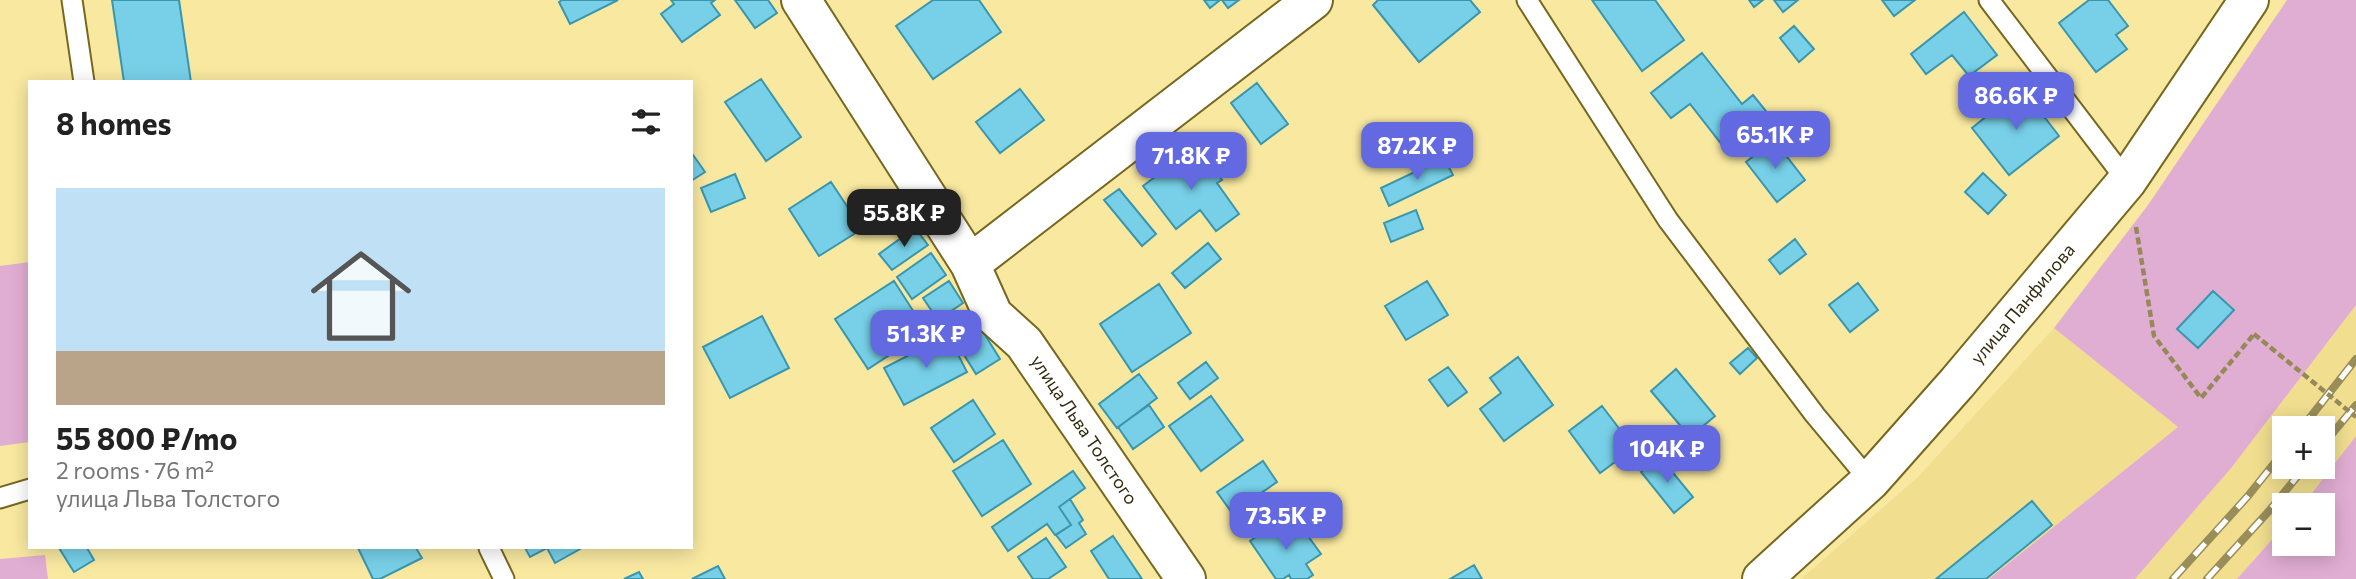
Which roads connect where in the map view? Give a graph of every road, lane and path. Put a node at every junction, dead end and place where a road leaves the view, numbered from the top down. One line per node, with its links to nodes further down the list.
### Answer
1 (72, 0): 7 (lane)
2 (801, 0): 9 (street, улица Льва Толстого)
3 (1313, 0): 9 (street)
4 (1527, 0): 11 (lane)
5 (1989, 0): 8 (lane)
6 (2249, 0): 8 (street, улица Панфилова)
7 (84, 80)
8 (2127, 181): 10 (path, bridge); 11 (street, улица Панфилова)
9 (970, 264): 16 (street, улица Льва Толстого)
10 (2356, 416)
11 (1870, 481): 17 (street, улица Панфилова)
12 (28, 490): 13 (lane)
13 (0, 498)
14 (489, 549): 15 (lane)
15 (504, 579)
16 (1186, 579)
17 (1762, 579)

